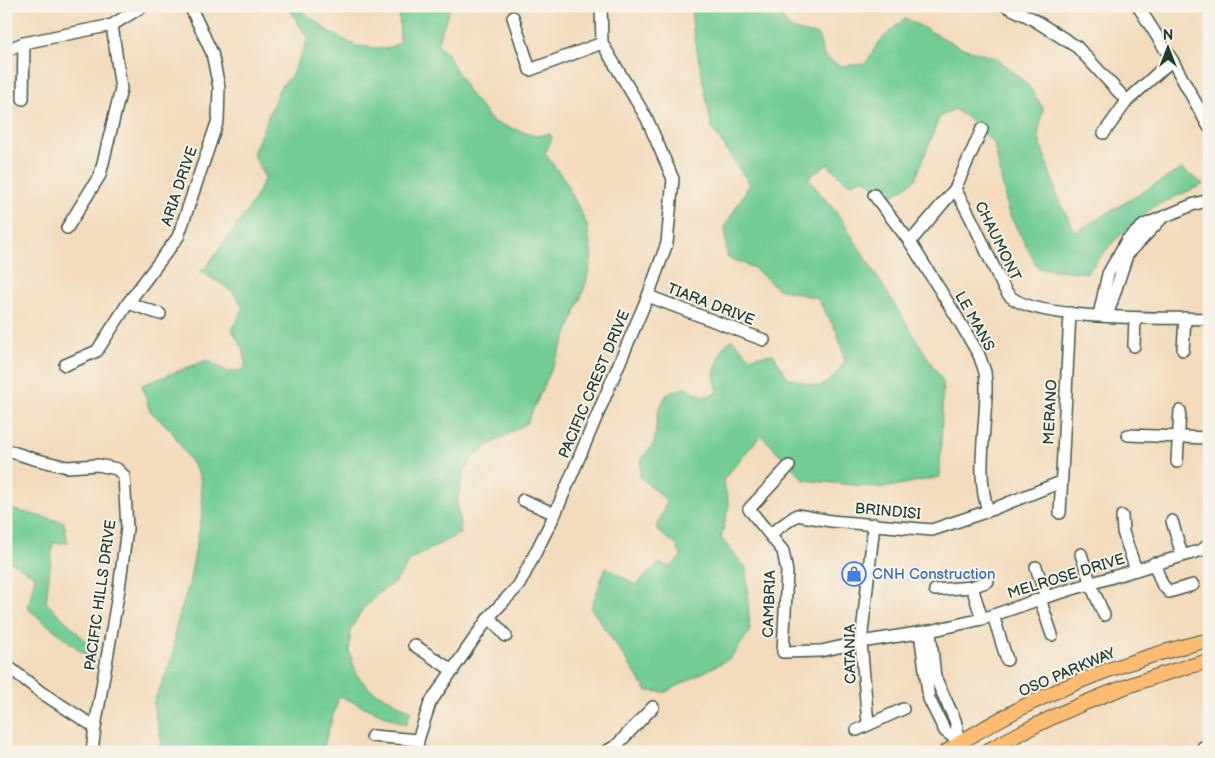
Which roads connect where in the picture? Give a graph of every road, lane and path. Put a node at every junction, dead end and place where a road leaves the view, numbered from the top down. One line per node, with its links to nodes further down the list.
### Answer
1 (143, 6): 7 (street)
2 (190, 6): 23 (street, ARIA DRIVE)
3 (602, 6): 9 (street)
4 (1006, 6): 13 (street)
5 (1138, 6): 11 (street)
6 (512, 16): 9 (street)
7 (112, 25): 8 (street); 20 (street)
8 (24, 42): 10 (street); 12 (street)
9 (602, 43): 22 (street, PACIFIC CREST DRIVE)
10 (6, 50)
11 (1172, 60): 13 (street); 14 (street)
12 (23, 99)
13 (1127, 101): 16 (street)
14 (1209, 127)
15 (982, 129): 17 (street)
16 (1104, 133)
17 (955, 189): 21 (street); 24 (street, CHAUMONT)
18 (874, 195): 21 (street, LE MANS)
19 (1209, 200): 26 (street)
20 (67, 228)
21 (910, 242): 43 (street, LE MANS)
22 (648, 296): 30 (street, TIARA DRIVE); 45 (street, PACIFIC CREST DRIVE)
23 (128, 302): 25 (street); 33 (street, ARIA DRIVE)
24 (1070, 313): 26 (street, CHAUMONT); 41 (street, MERANO)
25 (160, 314)
26 (1103, 315): 27 (street)
27 (1135, 318): 28 (street); 31 (street)
28 (1184, 318): 29 (street); 32 (street)
29 (1209, 319)
30 (764, 340)
31 (1134, 346)
32 (1183, 350)
33 (65, 365)
34 (1180, 410): 36 (street)
35 (1128, 435): 36 (street)
36 (1179, 436): 37 (street); 39 (street)
37 (1209, 438)
38 (6, 450): 80 (street, PACIFIC HILLS DRIVE)
39 (1178, 462)
40 (789, 466): 49 (street, CAMBRIA)
41 (1061, 482): 43 (street, BRINDISI); 44 (street, MERANO)
42 (523, 500): 45 (street)
43 (988, 511): 48 (street, BRINDISI)
44 (1060, 513)
45 (555, 514): 63 (street, PACIFIC CREST DRIVE)
46 (1122, 516): 55 (street)
47 (1172, 522): 52 (street)
48 (874, 524): 49 (street, BRINDISI); 70 (street, CATANIA)
49 (770, 534): 72 (street, CAMBRIA)
50 (1209, 544): 52 (street, MELROSE DRIVE)
51 (1081, 554): 57 (street)
52 (1182, 555): 53 (street, MELROSE DRIVE)
53 (1154, 563): 55 (street, MELROSE DRIVE); 58 (street)
54 (1036, 567): 61 (street)
55 (1136, 570): 57 (street, MELROSE DRIVE)
56 (988, 581): 59 (street)
57 (1091, 585): 61 (street, MELROSE DRIVE); 64 (street)
58 (1193, 585)
59 (972, 587): 60 (street); 65 (street)
60 (935, 590)
61 (1043, 598): 62 (street, MELROSE DRIVE); 67 (street)
62 (994, 615): 65 (street, MELROSE DRIVE); 73 (street)
63 (489, 616): 68 (street); 76 (street, PACIFIC CREST DRIVE)
64 (1104, 616)
65 (982, 619): 66 (street, MELROSE DRIVE)
66 (925, 632): 70 (street, MELROSE DRIVE); 84 (street)
67 (1052, 635)
68 (506, 636)
69 (1209, 640): 84 (main road, OSO PARKWAY)
70 (862, 642): 72 (street, MELROSE DRIVE); 79 (street, CATANIA)
71 (414, 645): 76 (street)
72 (782, 651)
73 (1007, 660)
74 (1209, 661): 89 (main road)
75 (6, 665): 80 (street)
76 (453, 671): 83 (street, PACIFIC CREST DRIVE)
77 (653, 707): 87 (street)
78 (903, 709): 79 (street)
79 (868, 724): 81 (street)
80 (95, 727): 85 (street, PACIFIC HILLS DRIVE)
81 (857, 730)
82 (372, 736): 83 (street)
83 (418, 740): 86 (street, PACIFIC CREST DRIVE)
84 (963, 747): 88 (main road, OSO PARKWAY)
85 (92, 752)
86 (417, 752)
87 (605, 752)
88 (946, 752)
89 (985, 752)

